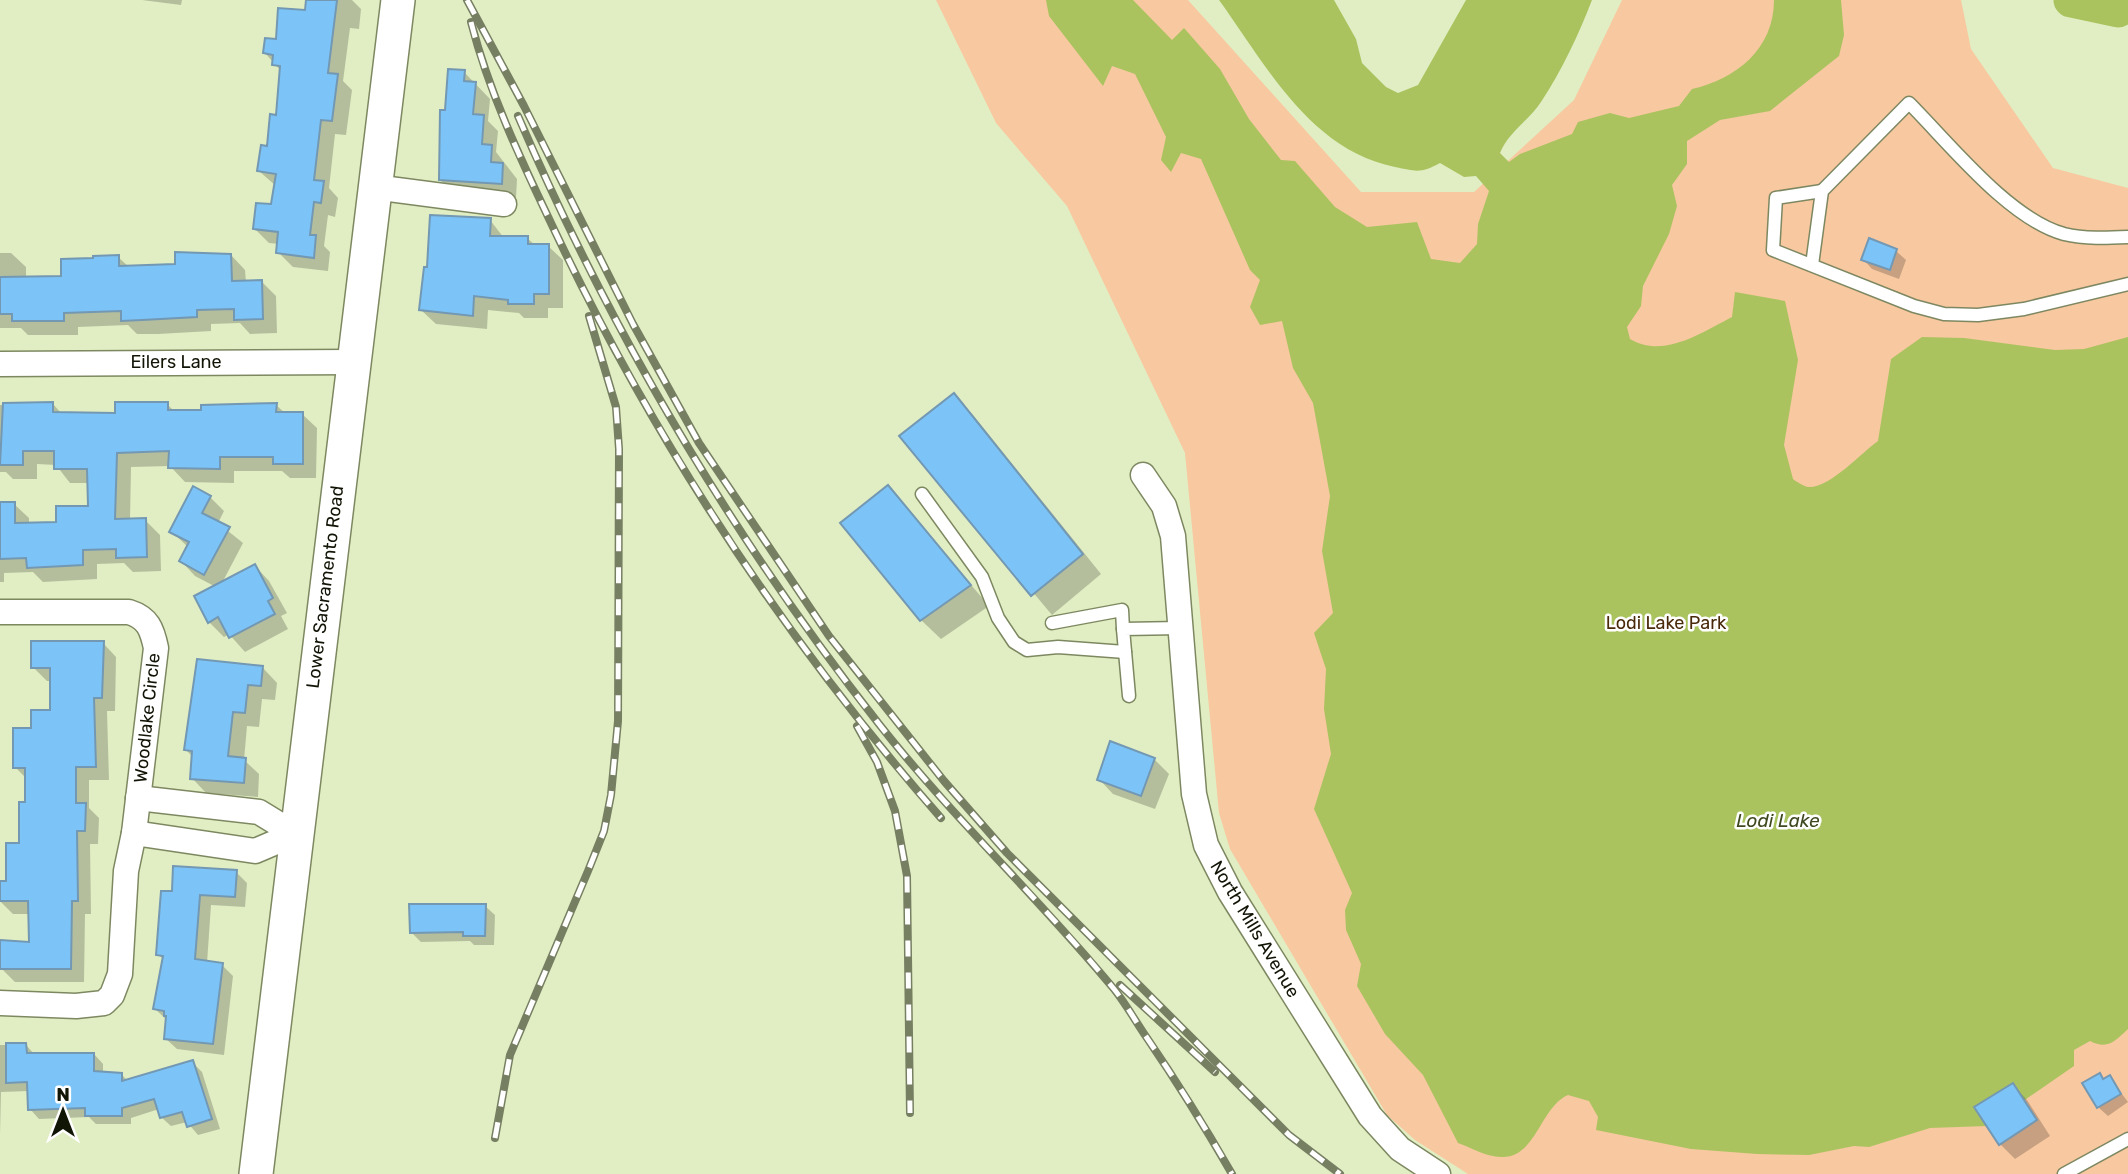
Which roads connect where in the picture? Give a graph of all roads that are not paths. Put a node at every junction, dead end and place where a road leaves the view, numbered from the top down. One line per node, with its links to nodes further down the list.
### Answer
1 (398, 0): 2 (main road, Lower Sacramento Road)
2 (374, 187): 4 (street); 8 (main road, Lower Sacramento Road)
3 (1822, 191): 5 (lane); 6 (lane); 6 (lane)
4 (504, 204)
5 (2128, 237)
6 (1812, 265): 7 (lane)
7 (2128, 284)
8 (353, 362): 9 (street, Eilers Lane); 20 (main road, Lower Sacramento Road)
9 (0, 365)
10 (1143, 475): 14 (street, North Mills Avenue)
11 (922, 494): 16 (lane)
12 (0, 612): 18 (street, Woodlake Circle)
13 (1052, 623): 15 (lane)
14 (1180, 628): 15 (lane); 24 (street, North Mills Avenue)
15 (1123, 629): 16 (lane)
16 (1125, 652): 17 (lane)
17 (1129, 696)
18 (138, 798): 19 (street, Woodlake Circle); 20 (street, Woodlake Circle)
19 (134, 833): 20 (street); 21 (street, Woodlake Circle)
20 (295, 834): 23 (main road, Lower Sacramento Road)
21 (0, 1003)
22 (2128, 1139): 25 (lane)
23 (256, 1174)
24 (1438, 1174)
25 (2064, 1174)

